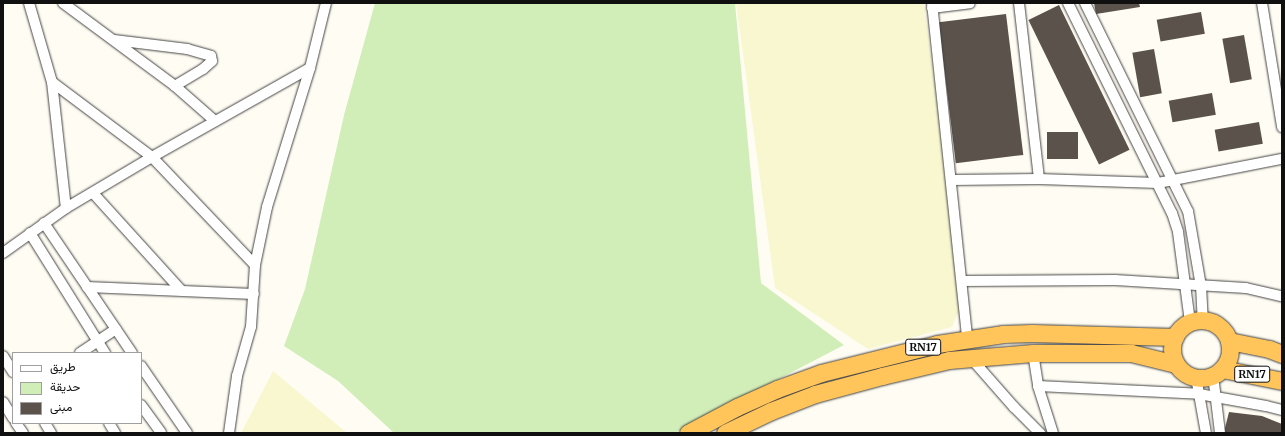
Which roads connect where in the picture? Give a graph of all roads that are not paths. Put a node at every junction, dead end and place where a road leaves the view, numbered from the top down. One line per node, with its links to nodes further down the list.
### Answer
1 (29, 3): 12 (street)
2 (63, 3): 10 (street)
3 (326, 3): 11 (street)
4 (970, 3): 9 (street)
5 (1019, 3): 18 (street)
6 (1068, 3): 21 (street)
7 (1085, 3): 20 (street)
8 (1262, 3): 15 (street)
9 (932, 6): 19 (street)
10 (112, 40): 13 (street); 13 (street)
11 (310, 68): 14 (street); 27 (street)
12 (52, 82): 16 (street); 23 (street)
13 (174, 86): 14 (street)
14 (215, 120): 16 (street)
15 (1282, 127)
16 (152, 157): 22 (street); 27 (street)
17 (1282, 159): 20 (street)
18 (1038, 179): 19 (street); 21 (street)
19 (951, 180): 28 (street)
20 (1174, 181): 21 (street); 30 (street)
21 (1158, 183): 29 (street)
22 (93, 193): 23 (street); 32 (street)
23 (66, 208): 24 (street)
24 (44, 223): 25 (street); 31 (street)
25 (30, 233): 26 (street); 40 (street)
26 (3, 253)
27 (254, 265): 33 (street)
28 (962, 281): 29 (street); 38 (street)
29 (1186, 285): 30 (street); 35 (street)
30 (1201, 286): 34 (street); 35 (street)
31 (87, 287): 32 (street); 36 (street)
32 (181, 290): 33 (street)
33 (254, 294): 69 (street)
34 (1282, 296)
35 (1197, 321): 37 (highway); 39 (highway)
36 (116, 329): 40 (street); 43 (street)
37 (1175, 337): 38 (highway, RN17); 48 (highway)
38 (967, 338): 70 (highway, RN17)
39 (1229, 341): 45 (highway, RN17); 51 (highway, RN17)
40 (98, 342): 41 (street); 42 (street)
41 (82, 352)
42 (105, 352)
43 (131, 352)
44 (1033, 353): 47 (highway, RN17); 48 (highway, RN17); 53 (street)
45 (1282, 354)
46 (3, 356): 50 (street)
47 (970, 357): 71 (highway, RN17); 72 (street)
48 (1176, 364): 51 (highway, RN17)
49 (142, 368): 63 (street)
50 (12, 370)
51 (1210, 374): 52 (highway, RN17); 54 (street); 55 (street)
52 (1282, 381)
53 (1038, 386): 54 (street); 73 (street)
54 (1199, 394): 55 (street); 74 (street)
55 (1216, 396): 58 (street); 75 (street)
56 (3, 402): 59 (street)
57 (142, 406): 67 (street)
58 (1282, 410)
59 (12, 416)
60 (17, 424): 64 (street)
61 (46, 424): 65 (street)
62 (110, 424): 66 (street)
63 (180, 429): 68 (street)
64 (23, 433)
65 (51, 433)
66 (115, 433)
67 (161, 433)
68 (187, 433)
69 (229, 433)
70 (688, 433)
71 (725, 433)
72 (1040, 433)
73 (1053, 433)
74 (1206, 433)
75 (1220, 433)

